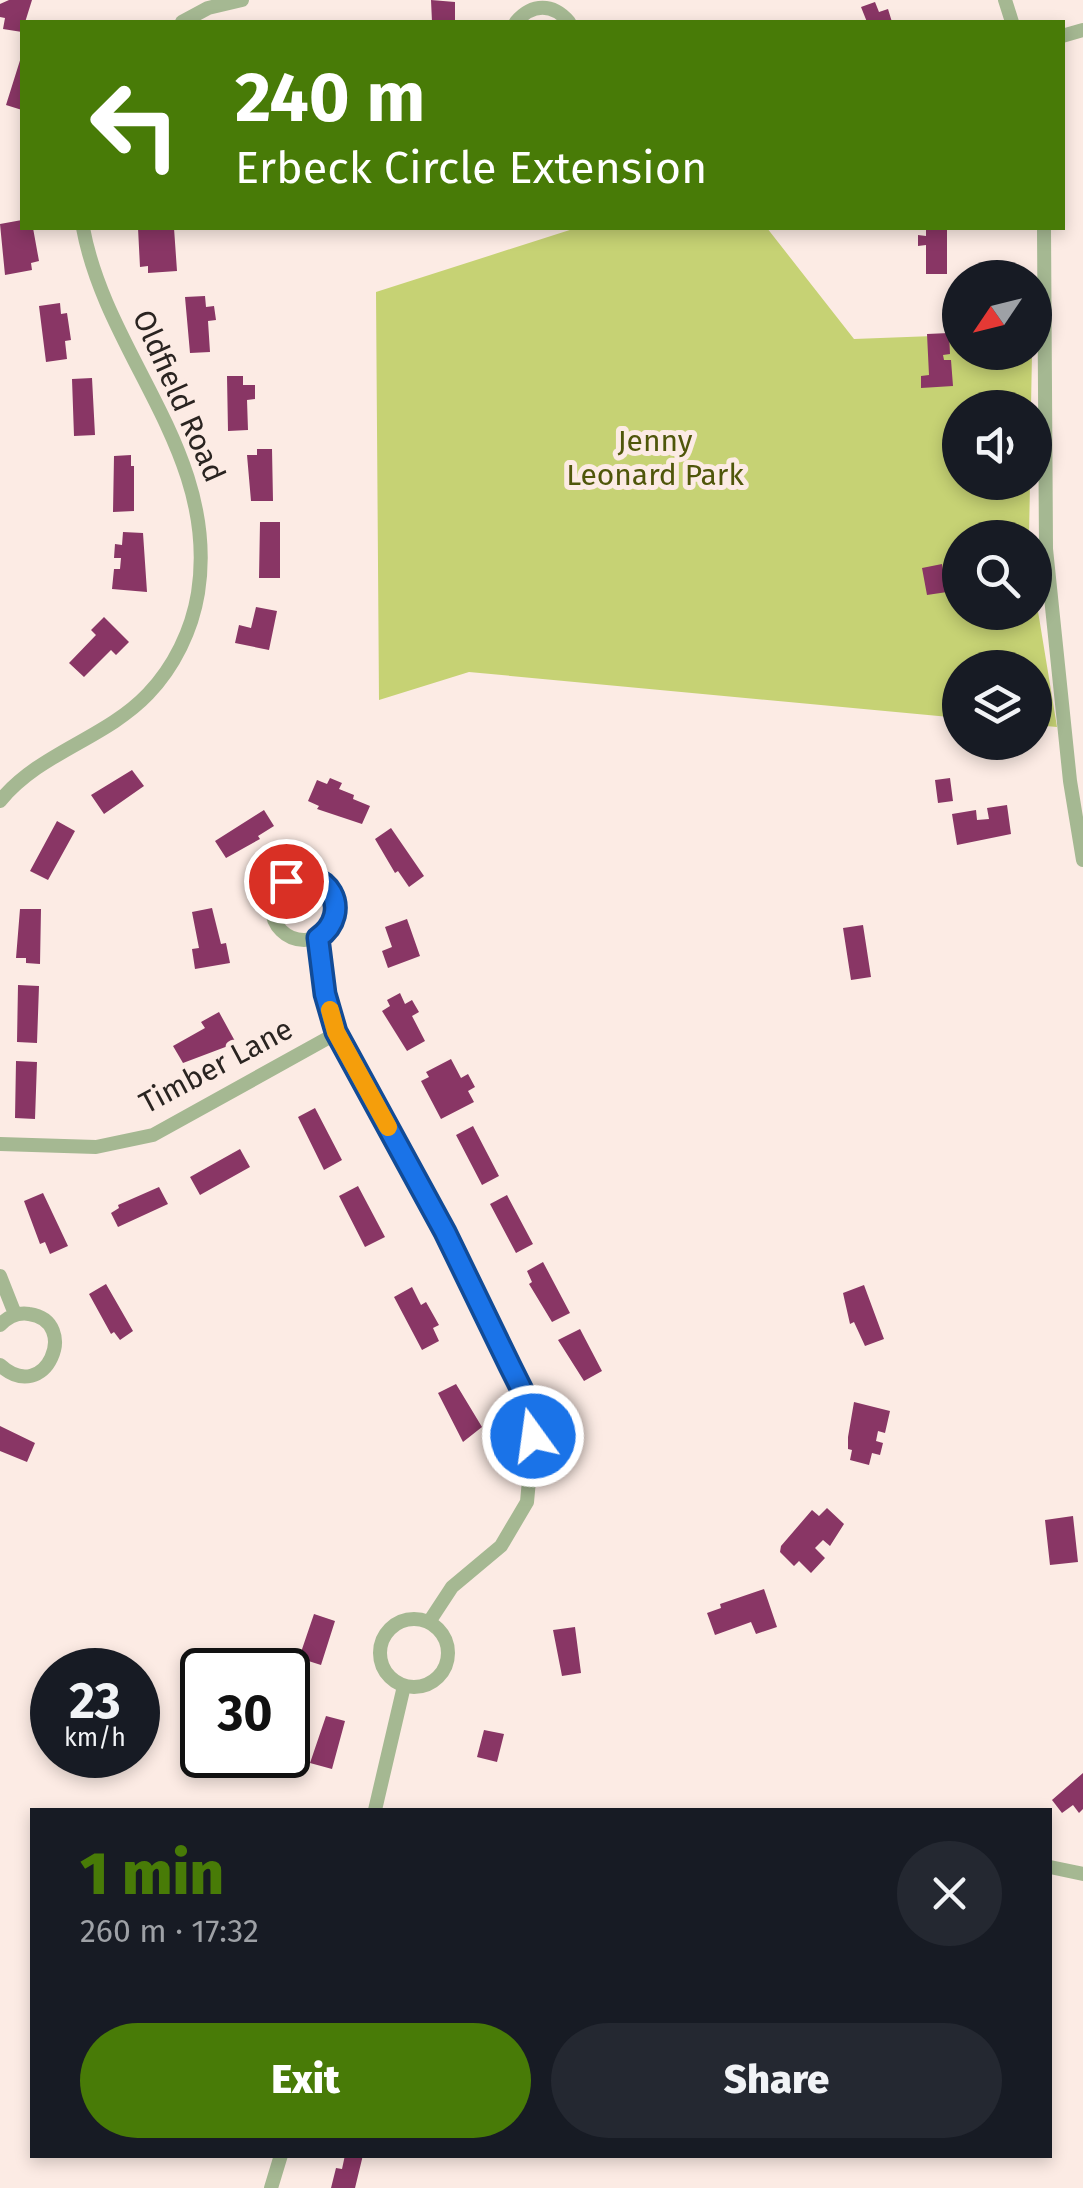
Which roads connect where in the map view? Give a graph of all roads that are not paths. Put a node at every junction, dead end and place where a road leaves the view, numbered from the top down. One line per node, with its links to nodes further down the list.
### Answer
1 (242, 0): 3 (street)
2 (520, 12): 4 (street)
3 (186, 20)
4 (566, 20)
5 (82, 230): 7 (street, Oldfield Road)
6 (1044, 230): 8 (street)
7 (0, 801)
8 (1083, 860)
9 (318, 938): 9 (street); 10 (street)
10 (336, 1032): 11 (street, Timber Lane); 16 (street)
11 (0, 1144)
12 (0, 1276): 13 (street)
13 (15, 1314): 14 (street); 15 (street)
14 (0, 1324)
15 (0, 1365)
16 (428, 1622): 17 (street); 17 (street)
17 (404, 1686): 18 (street)
18 (375, 1808)
19 (1052, 1867): 20 (street)
20 (1083, 1874)
21 (280, 2158): 22 (street)
22 (271, 2188)

